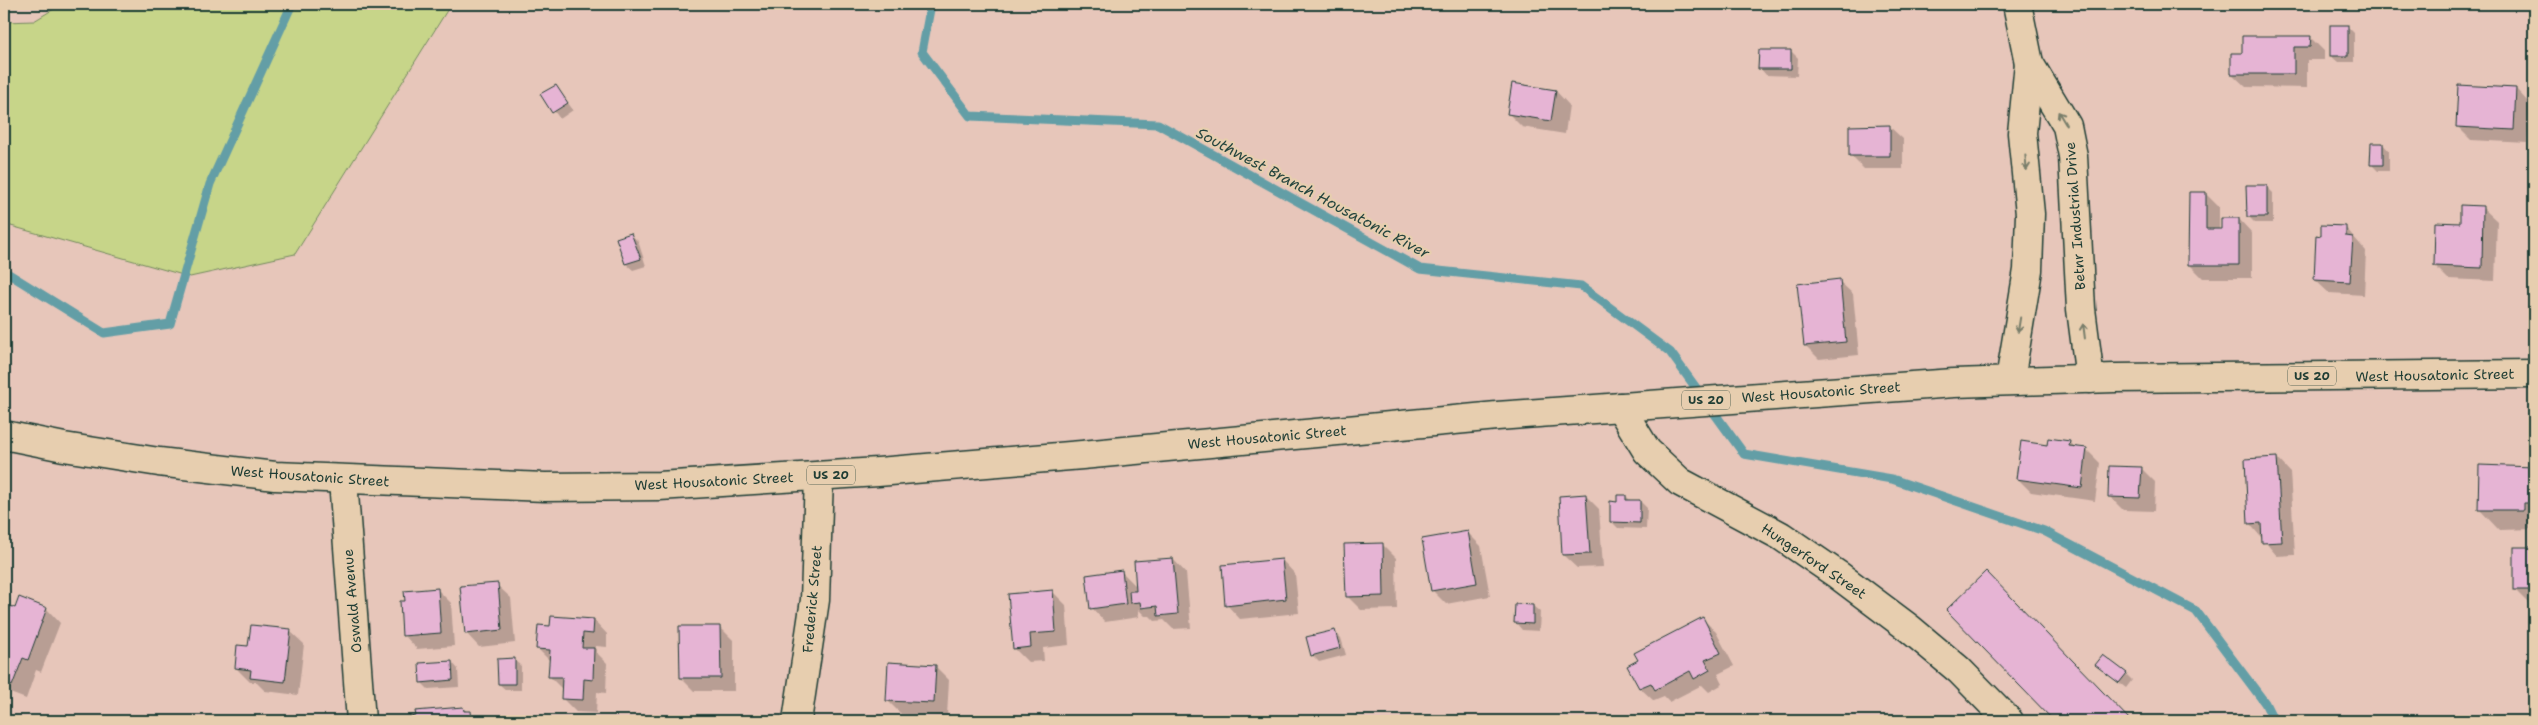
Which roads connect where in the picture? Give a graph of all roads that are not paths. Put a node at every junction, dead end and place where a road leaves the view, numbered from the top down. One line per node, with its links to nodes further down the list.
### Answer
1 (2016, 4): 2 (main road, Betnr Industrial Drive)
2 (2029, 62): 4 (main road, Betnr Industrial Drive, one-way to 2); 5 (main road, Betnr Industrial Drive, one-way to 5)
3 (2534, 374): 4 (main road, West Housatonic Street / US 20)
4 (2090, 379): 5 (main road, West Housatonic Street / US 20)
5 (2010, 380): 6 (main road, West Housatonic Street / US 20)
6 (1620, 407): 8 (main road, West Housatonic Street / US 20); 12 (main road, Hungerford Street)
7 (4, 435): 9 (main road, West Housatonic Street / US 20)
8 (819, 476): 9 (main road, West Housatonic Street / US 20); 11 (main road, Frederick Street)
9 (343, 480): 10 (main road, Oswald Avenue)
10 (361, 721)
11 (797, 721)
12 (2009, 721)

